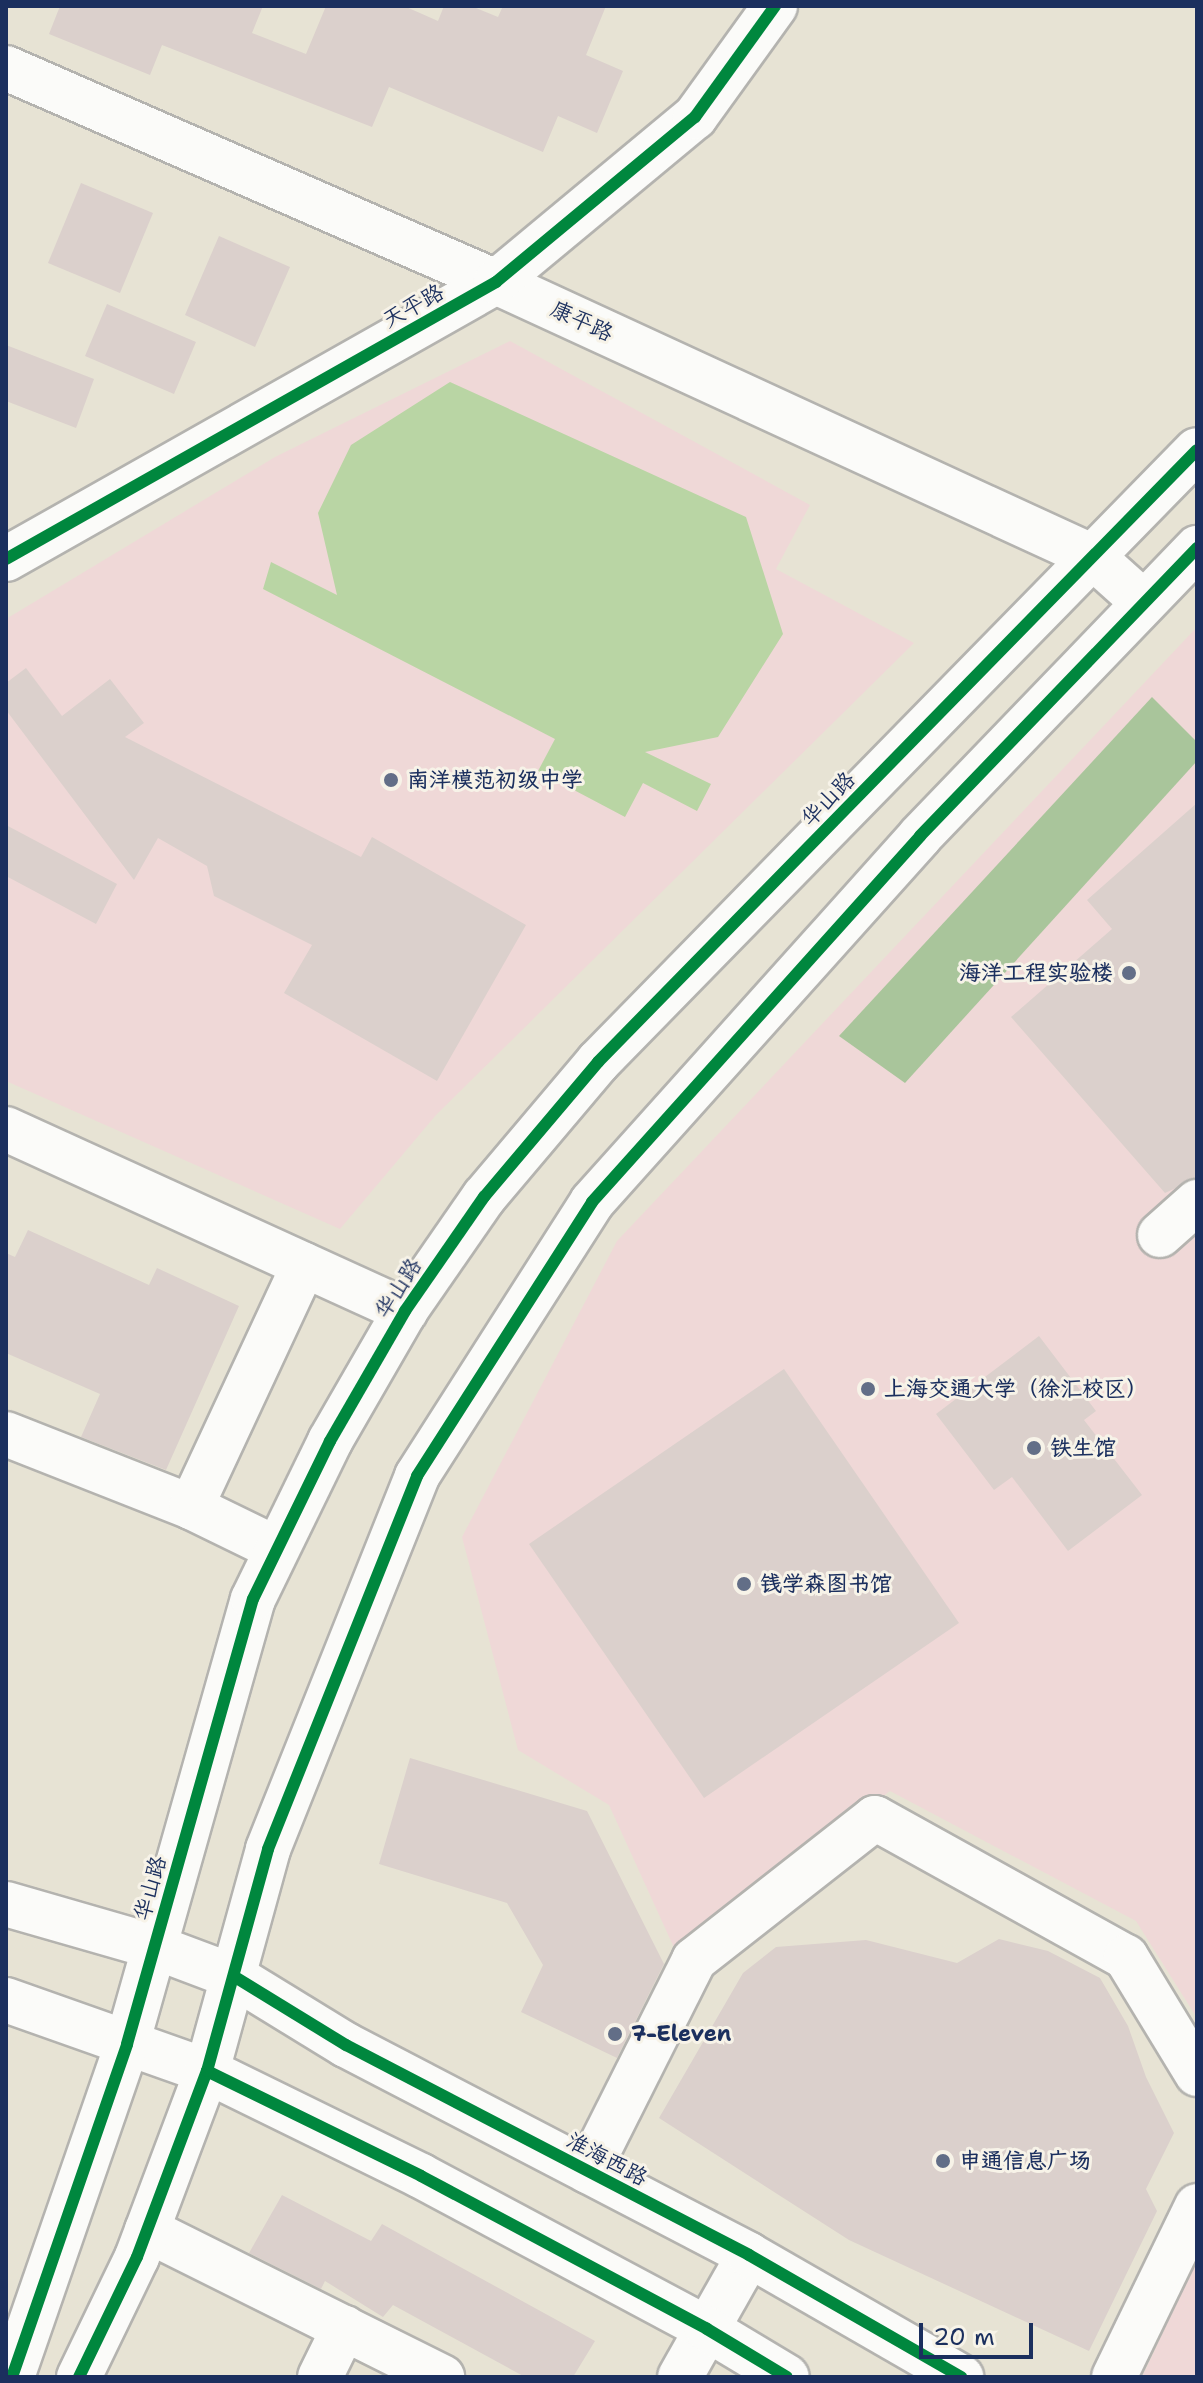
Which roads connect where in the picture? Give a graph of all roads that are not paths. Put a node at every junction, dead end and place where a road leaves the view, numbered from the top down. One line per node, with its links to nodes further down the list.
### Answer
1 (775, 6): 3 (main road, 天平路)
2 (6, 68): 3 (main road, 康平路)
3 (496, 282): 6 (main road, 康平路); 7 (main road, 天平路)
4 (1197, 450): 6 (main road, 华山路)
5 (1197, 548): 8 (main road)
6 (1093, 557): 8 (main road, 康平路); 13 (main road, 华山路)
7 (6, 559)
8 (1142, 601): 19 (main road)
9 (6, 1129): 12 (main road)
10 (1197, 1202): 11 (main road)
11 (1160, 1235)
12 (304, 1265): 13 (main road); 15 (main road)
13 (405, 1311): 16 (main road, 华山路)
14 (6, 1434): 15 (main road)
15 (191, 1507): 16 (main road)
16 (275, 1548): 18 (main road, 华山路)
17 (6, 1904): 18 (main road, 淮海西路)
18 (155, 1947): 19 (main road, 淮海西路); 21 (main road, 华山路)
19 (235, 1977): 22 (main road); 24 (main road, 淮海西路)
20 (6, 2000): 21 (main road)
21 (127, 2044): 22 (main road); 30 (main road, 华山路)
22 (207, 2071): 26 (main road); 29 (main road)
23 (1197, 2074): 24 (main road)
24 (588, 2171): 27 (main road, 淮海西路)
25 (1197, 2206): 37 (main road)
26 (147, 2230): 28 (main road); 31 (main road)
27 (749, 2255): 29 (main road); 36 (main road, 淮海西路)
28 (344, 2328): 32 (main road); 33 (main road)
29 (707, 2329): 34 (main road); 35 (main road)
30 (12, 2377)
31 (79, 2377)
32 (320, 2377)
33 (442, 2377)
34 (680, 2377)
35 (787, 2377)
36 (961, 2377)
37 (1114, 2377)

